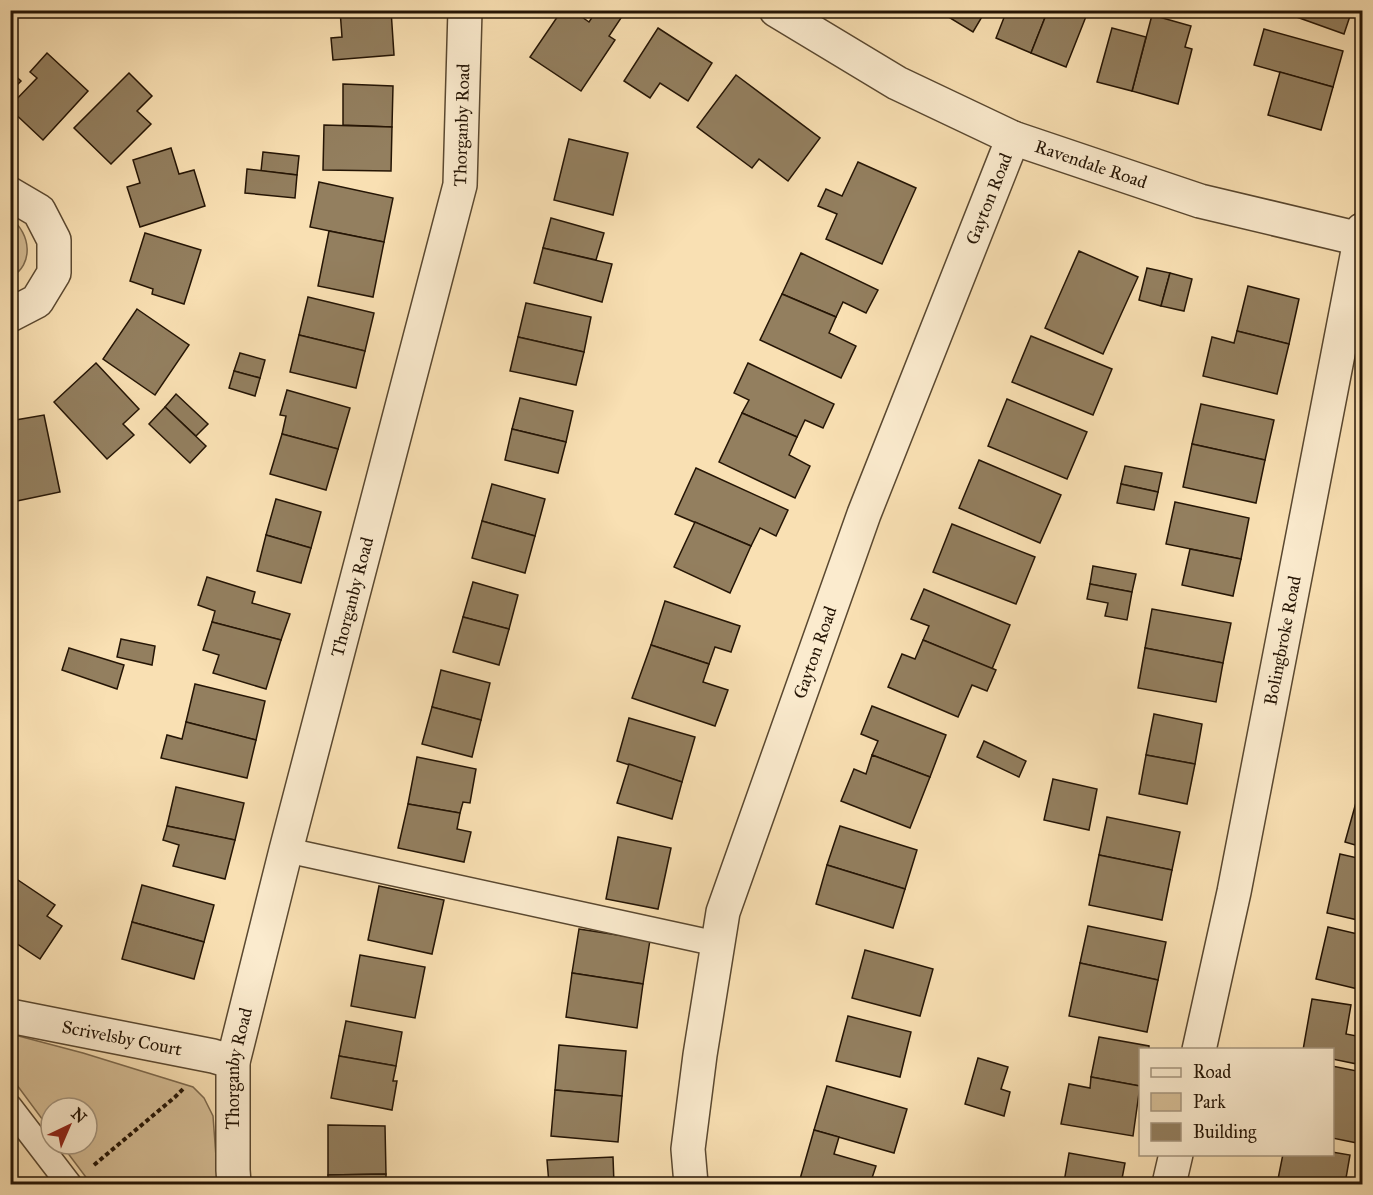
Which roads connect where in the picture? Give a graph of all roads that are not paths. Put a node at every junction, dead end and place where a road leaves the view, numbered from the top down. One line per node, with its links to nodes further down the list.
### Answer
1 (465, 10): 7 (street, Thorganby Road)
2 (776, 10): 3 (street, Ravendale Road)
3 (1013, 138): 5 (street, Ravendale Road); 8 (street, Gayton Road)
4 (10, 194): 6 (street)
5 (1361, 235): 10 (street, Bolingbroke Road)
6 (10, 315)
7 (286, 850): 8 (lane); 11 (street, Thorganby Road)
8 (718, 944): 16 (street, Gayton Road)
9 (10, 1016): 11 (street, Scrivelsby Court)
10 (1199, 1048)
11 (223, 1059): 15 (street, Thorganby Road)
12 (10, 1107): 14 (lane)
13 (1176, 1156): 17 (street)
14 (69, 1185)
15 (234, 1185)
16 (691, 1185)
17 (1169, 1185)

